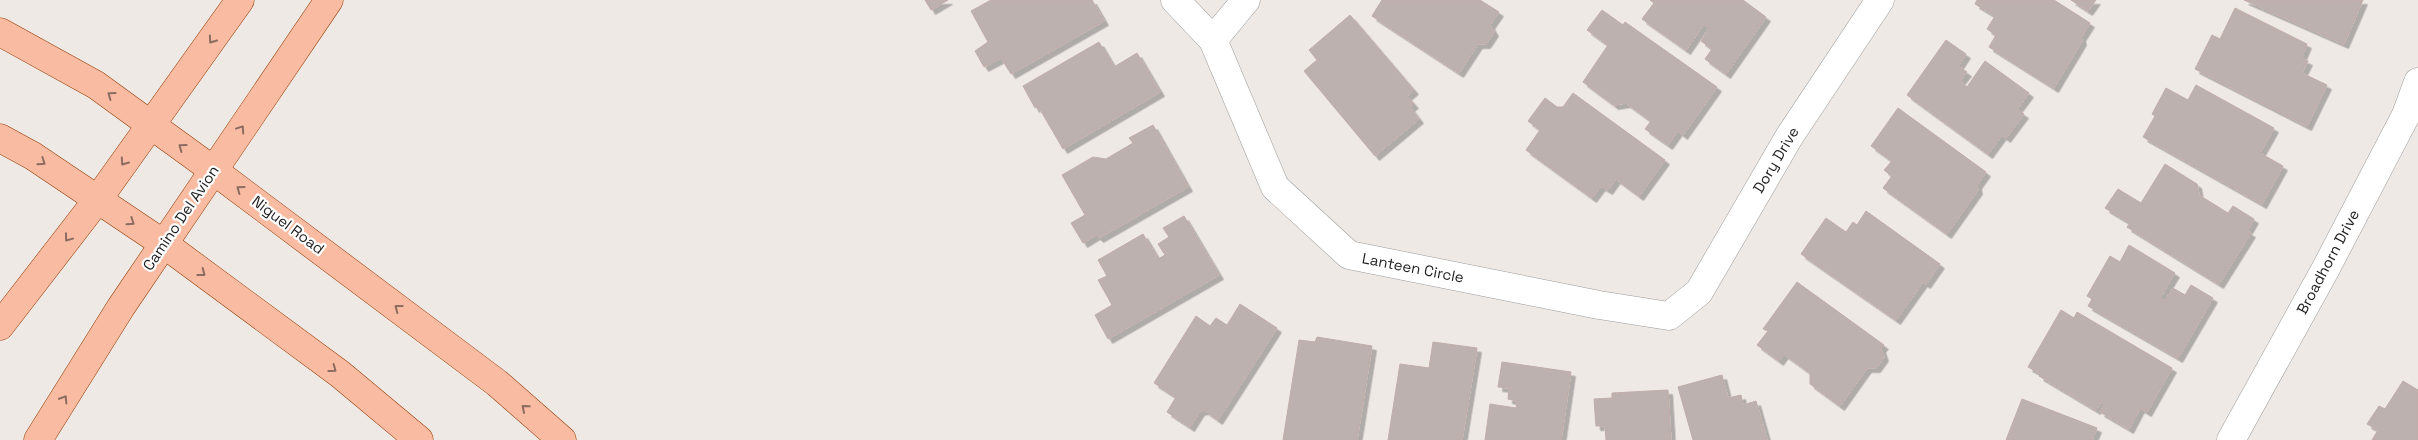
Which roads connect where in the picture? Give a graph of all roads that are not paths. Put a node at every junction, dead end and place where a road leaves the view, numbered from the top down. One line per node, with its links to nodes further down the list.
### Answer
1 (240, 0): 9 (main road, one-way to 9)
2 (328, 0): 11 (main road, Camino Del Avion, one-way to 2)
3 (1174, 0): 7 (street, Lanteen Circle)
4 (1246, 0): 7 (street)
5 (1880, 0): 14 (street, Dory Drive)
6 (0, 32): 9 (main road, Niguel Road, one-way to 6)
7 (1213, 40): 14 (street, Lanteen Circle)
8 (2418, 82): 19 (street, Broadhorn Drive)
9 (150, 124): 11 (main road, Niguel Road, one-way to 9); 12 (main road, one-way to 12)
10 (0, 138): 12 (main road, one-way to 12)
11 (213, 170): 13 (main road, Camino Del Avion); 18 (main road, Niguel Road, one-way to 11)
12 (98, 199): 13 (main road, one-way to 13); 15 (main road, one-way to 15)
13 (164, 244): 16 (main road, Camino Del Avion, one-way to 13); 17 (main road, one-way to 17)
14 (1669, 316)
15 (0, 326)
16 (38, 440)
17 (419, 440)
18 (562, 440)
19 (2232, 440)

